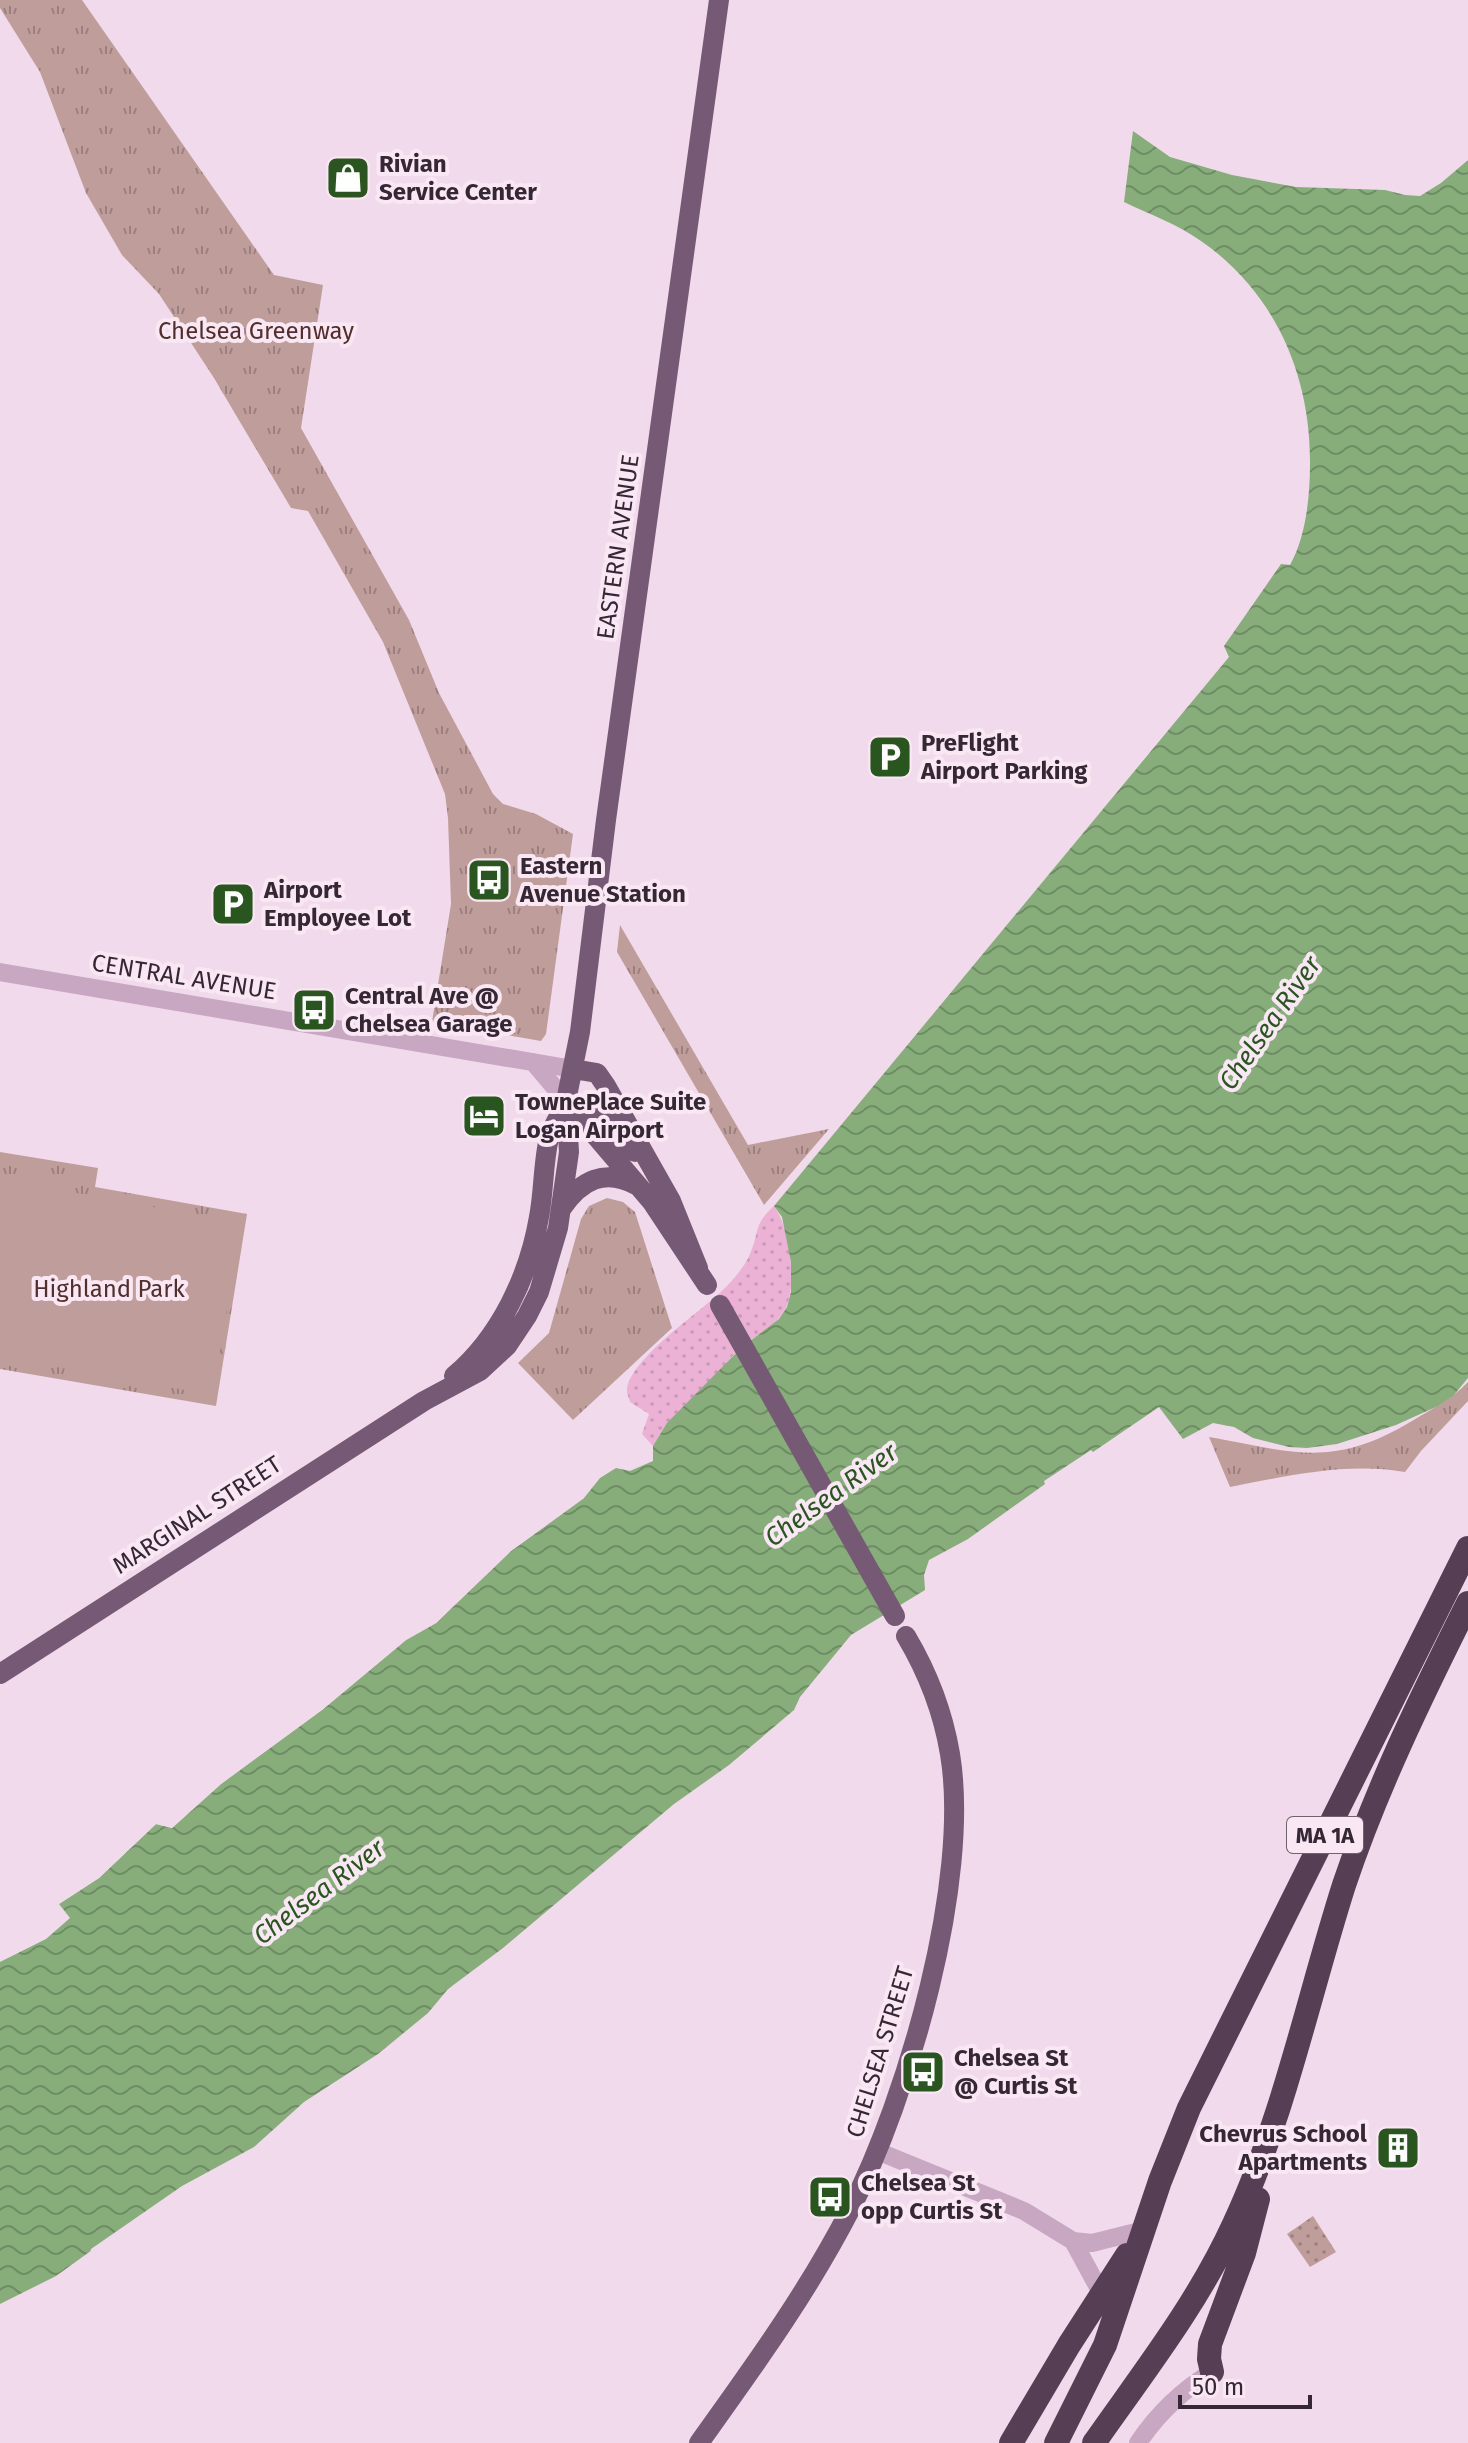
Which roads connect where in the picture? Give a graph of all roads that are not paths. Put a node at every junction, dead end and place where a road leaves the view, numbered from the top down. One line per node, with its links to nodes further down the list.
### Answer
1 (719, 0): 4 (main road, EASTERN AVENUE)
2 (0, 972): 3 (street, CENTRAL AVENUE)
3 (533, 1062): 4 (street, CENTRAL AVENUE); 5 (street)
4 (573, 1069): 5 (main road, EASTERN AVENUE); 6 (main road, CENTRAL AVENUE)
5 (566, 1101): 6 (main road); 7 (main road); 8 (main road, MARGINAL STREET); 10 (main road, MARGINAL STREET)
6 (663, 1186): 7 (main road)
7 (641, 1188): 8 (main road)
8 (562, 1208): 10 (main road, MARGINAL STREET)
9 (720, 1305): 13 (main road)
10 (424, 1401): 15 (main road, MARGINAL STREET)
11 (1468, 1548): 18 (highway, MA 1A)
12 (1468, 1603): 16 (highway, MA 1A)
13 (895, 1616)
14 (911, 1645): 17 (main road, CHELSEA STREET)
15 (0, 1674)
16 (1271, 2130): 22 (highway); 26 (highway, MA 1A)
17 (877, 2151): 19 (street); 23 (main road, CHELSEA STREET)
18 (1144, 2230): 19 (street); 20 (highway); 21 (highway, MA 1A)
19 (1073, 2241): 20 (street)
20 (1102, 2294): 21 (street); 24 (highway)
21 (1114, 2321): 25 (highway, MA 1A)
22 (1212, 2372): 27 (street)
23 (699, 2443)
24 (1011, 2443)
25 (1056, 2443)
26 (1094, 2443)
27 (1138, 2443)

